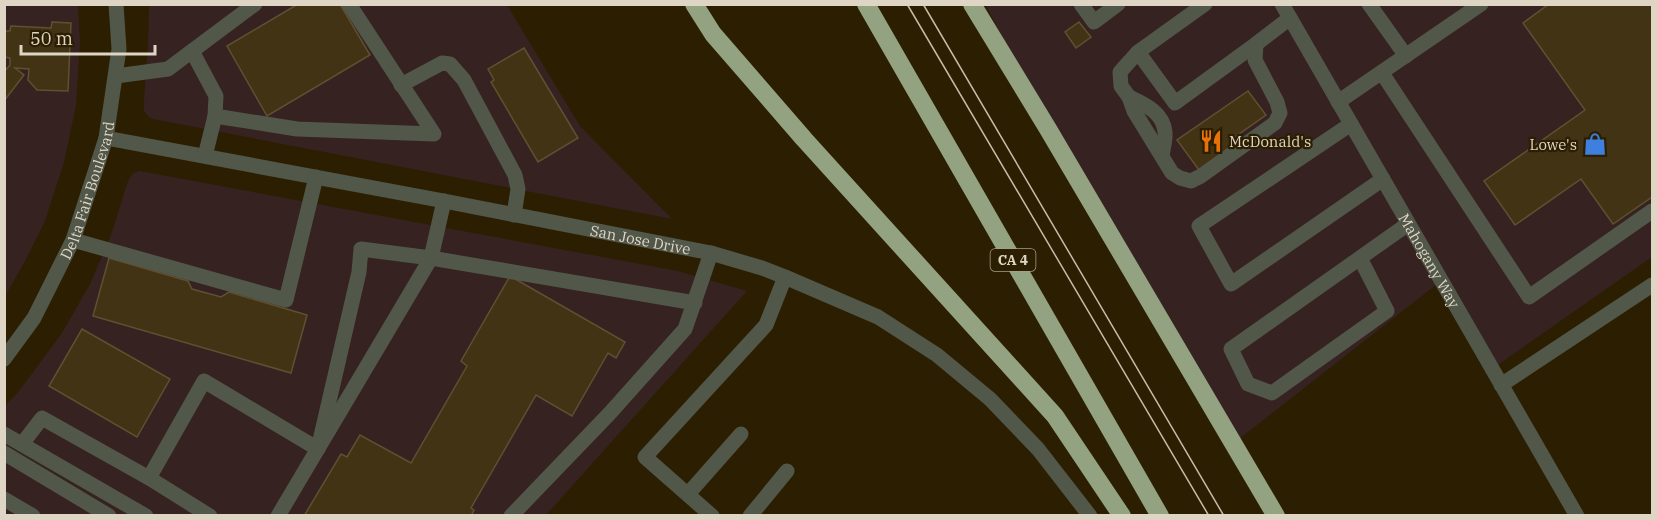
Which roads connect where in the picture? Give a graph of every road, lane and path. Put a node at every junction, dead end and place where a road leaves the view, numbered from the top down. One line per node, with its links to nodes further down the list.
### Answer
1 (116, 4): 20 (street, Delta Fair Boulevard)
2 (349, 4): 21 (street)
3 (694, 4): 61 (highway)
4 (866, 4): 62 (highway, CA 4)
5 (972, 4): 25 (highway)
6 (986, 4): 25 (highway)
7 (1081, 4): 8 (street)
8 (1118, 4)
9 (1205, 4): 17 (street)
10 (1282, 4): 14 (street, Mahogany Way)
11 (1369, 4): 18 (street)
12 (1480, 4): 18 (street)
13 (246, 7): 16 (street)
14 (1290, 18): 15 (street); 22 (street, Mahogany Way)
15 (1256, 44): 17 (street); 17 (street)
16 (192, 51): 20 (street); 23 (street)
17 (1138, 52)
18 (1406, 56): 19 (street)
19 (1382, 74): 22 (street); 31 (street)
20 (116, 76): 26 (street, Delta Fair Boulevard)
21 (401, 85): 23 (street); 32 (street)
22 (1338, 102): 24 (street, Mahogany Way)
23 (215, 116): 27 (street)
24 (1351, 124): 29 (street, Mahogany Way); 29 (street)
25 (1048, 129): 63 (highway)
26 (106, 138): 27 (street, San Jose Drive); 34 (street, Delta Fair Boulevard)
27 (205, 156): 28 (street, San Jose Drive)
28 (316, 177): 30 (street, San Jose Drive); 34 (street)
29 (1383, 179): 33 (street, Mahogany Way)
30 (444, 201): 32 (street, San Jose Drive); 36 (street)
31 (1653, 211)
32 (514, 215): 35 (street, San Jose Drive)
33 (1408, 224): 37 (street); 42 (street, Mahogany Way)
34 (73, 240): 41 (street, Delta Fair Boulevard)
35 (711, 253): 38 (street, San Jose Drive); 40 (street)
36 (431, 258): 40 (street); 46 (street); 46 (street)
37 (1360, 258): 37 (street)
38 (785, 277): 50 (street); 60 (street, San Jose Drive)
39 (1653, 285): 42 (street)
40 (695, 303): 57 (street)
41 (4, 360)
42 (1502, 385): 64 (street, Mahogany Way)
43 (4, 434): 45 (street)
44 (741, 434): 50 (street)
45 (22, 444): 49 (street); 54 (street)
46 (318, 449): 49 (street); 56 (street)
47 (4, 453): 53 (street)
48 (787, 471): 59 (street)
49 (149, 478): 55 (street)
50 (688, 494): 58 (street)
51 (4, 499): 52 (street)
52 (33, 516)
53 (109, 516)
54 (146, 516)
55 (210, 516)
56 (278, 516)
57 (511, 516)
58 (712, 516)
59 (750, 516)
60 (1090, 516)
61 (1122, 516)
62 (1160, 516)
63 (1276, 516)
64 (1577, 516)

